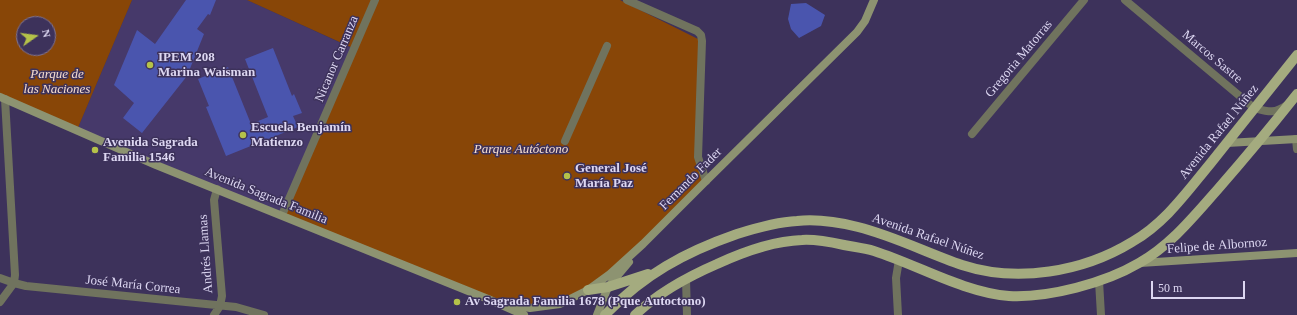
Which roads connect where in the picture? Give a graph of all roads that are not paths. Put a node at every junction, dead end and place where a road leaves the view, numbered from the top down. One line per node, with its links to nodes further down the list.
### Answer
1 (375, 0): 20 (street, Nicanor Carranza)
2 (627, 0): 18 (street)
3 (874, 0): 18 (main road, Fernando Fader)
4 (1084, 0): 12 (street, Gregoria Matorras)
5 (1125, 0): 11 (street, Marcos Sastre)
6 (607, 46): 14 (street)
7 (1297, 55): 11 (main road, Avenida Rafael Núñez)
8 (1297, 94): 10 (main road)
9 (2, 98): 19 (main road, Avenida Sagrada Familia); 29 (street)
10 (1290, 104): 11 (street, Marcos Sastre); 15 (main road)
11 (1254, 108): 16 (main road, Avenida Rafael Núñez)
12 (972, 134)
13 (1297, 139): 15 (main road); 17 (street)
14 (565, 141)
15 (1260, 141): 16 (main road); 24 (main road)
16 (1227, 143): 25 (main road, Avenida Rafael Núñez)
17 (1297, 149)
18 (706, 180): 21 (main road, Fernando Fader)
19 (217, 189): 20 (main road, Avenida Sagrada Familia); 34 (street, Andrés Llamas)
20 (282, 216): 32 (main road, Avenida Sagrada Familia)
21 (643, 244): 30 (main road); 31 (main road, Fernando Fader)
22 (1297, 253): 24 (main road, Felipe de Albornoz)
23 (899, 260): 27 (main road); 28 (main road); 42 (street)
24 (1140, 263): 28 (main road)
25 (655, 272): 30 (main road); 39 (main road, Avenida Rafael Núñez)
26 (0, 278): 29 (street, José María Correa)
27 (686, 279): 40 (main road); 41 (street)
28 (1099, 281): 43 (street)
29 (14, 283): 33 (street); 34 (street, José María Correa)
30 (608, 288): 31 (main road); 38 (main road)
31 (588, 290): 32 (main road, Fernando Fader)
32 (488, 299): 37 (main road, Avenida Sagrada Familia)
33 (0, 302)
34 (220, 306): 35 (street, Andrés Llamas); 36 (street, José María Correa)
35 (214, 315)
36 (264, 315)
37 (524, 315)
38 (597, 315)
39 (605, 315)
40 (635, 315)
41 (687, 315)
42 (898, 315)
43 (1101, 315)

